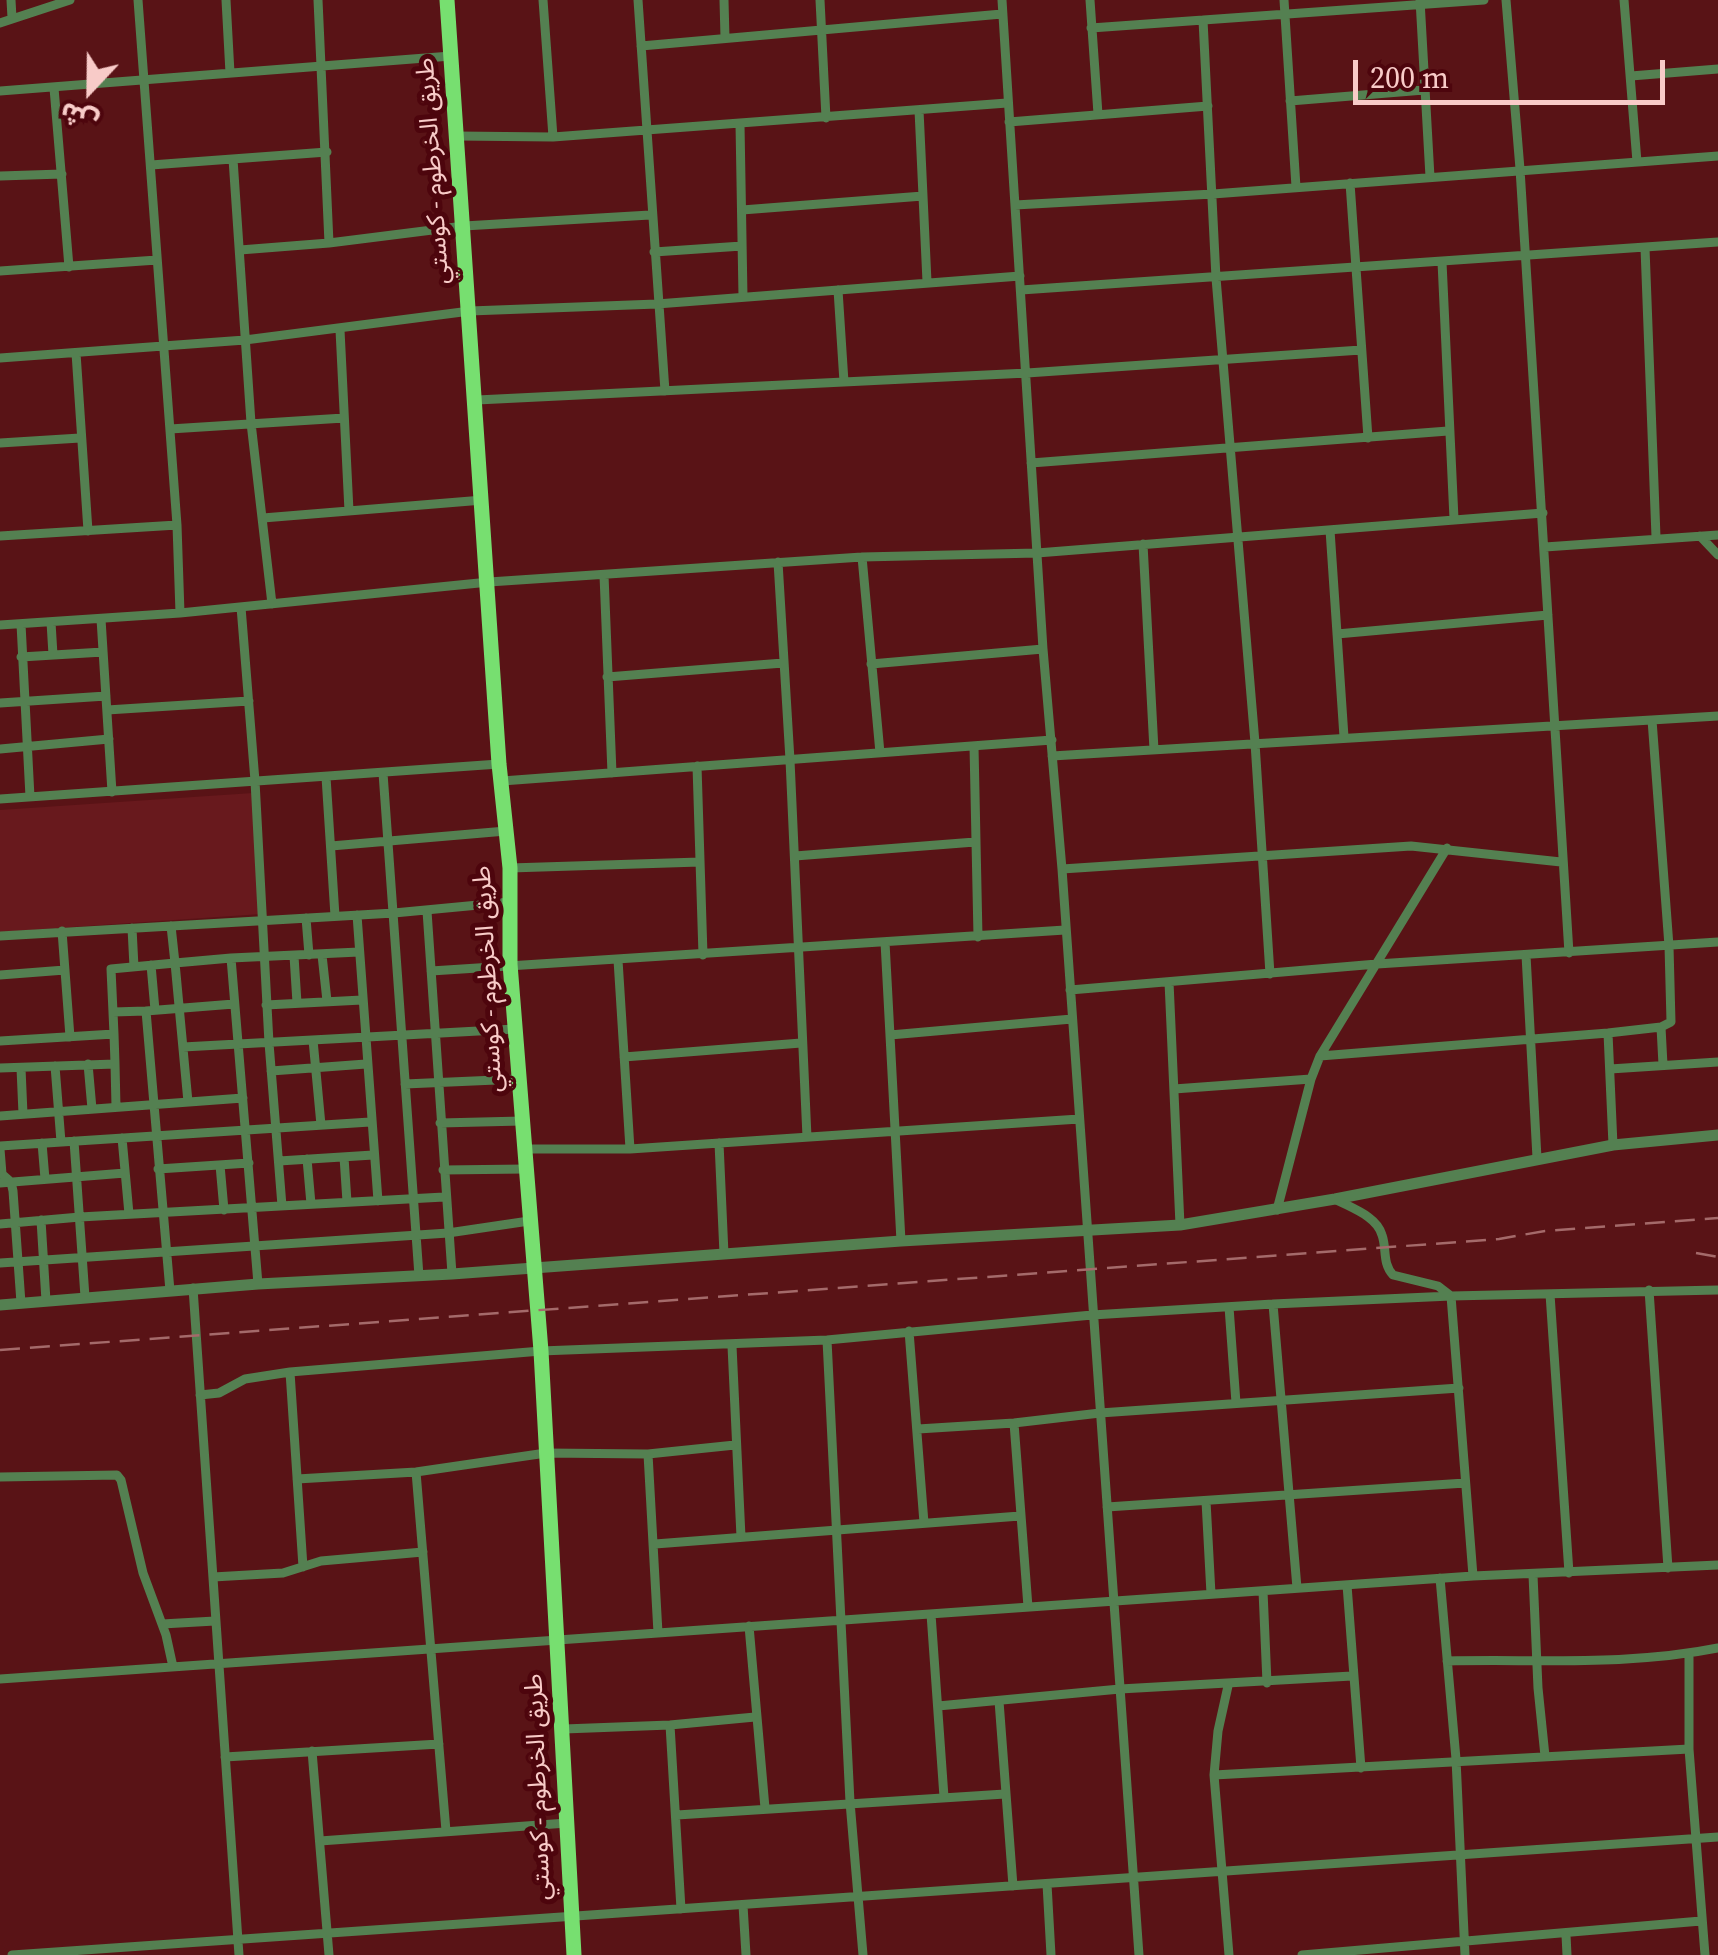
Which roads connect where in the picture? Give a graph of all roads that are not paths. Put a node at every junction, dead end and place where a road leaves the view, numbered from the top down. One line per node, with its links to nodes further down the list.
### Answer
1 (11, 0): 20 (street)
2 (70, 0): 20 (street)
3 (138, 0): 32 (street)
4 (226, 0): 30 (street)
5 (318, 0): 28 (street)
6 (448, 0): 27 (highway, طريق الخرطوم - كوستي)
7 (543, 0): 46 (street)
8 (638, 0): 26 (street)
9 (724, 0): 25 (street)
10 (820, 0): 23 (street)
11 (1002, 0): 18 (street)
12 (1090, 0): 24 (street)
13 (1284, 0): 19 (street)
14 (1484, 0): 17 (street)
15 (1506, 0): 52 (street)
16 (1624, 0): 31 (street)
17 (1420, 2): 19 (street); 34 (street)
18 (1002, 14): 23 (street); 37 (street)
19 (1285, 14): 21 (street); 36 (street)
20 (12, 18): 22 (street)
21 (1203, 20): 24 (street); 38 (street)
22 (0, 23)
23 (822, 28): 25 (street); 41 (street)
24 (1092, 28): 40 (street)
25 (725, 38): 26 (street)
26 (641, 46): 44 (street)
27 (451, 56): 28 (street); 45 (highway, طريق الخرطوم - كوستي)
28 (322, 66): 30 (street); 47 (street)
29 (1718, 70): 31 (street)
30 (230, 73): 32 (street)
31 (1631, 76): 50 (street)
32 (144, 80): 33 (street); 51 (street)
33 (54, 88): 35 (street); 53 (street)
34 (1424, 90): 36 (street); 55 (street)
35 (0, 91)
36 (1290, 101): 57 (street)
37 (1007, 103): 39 (street); 42 (street)
38 (1208, 106): 40 (street); 58 (street)
39 (919, 110): 41 (street); 59 (street)
40 (1098, 114): 42 (street)
41 (826, 118): 43 (street)
42 (1009, 122): 60 (street)
43 (740, 124): 44 (street); 61 (street)
44 (646, 130): 46 (street); 62 (street)
45 (457, 136): 46 (street); 63 (highway, طريق الخرطوم - كوستي)
46 (553, 137)
47 (327, 152): 49 (street); 65 (street)
48 (1718, 156): 50 (street)
49 (233, 159): 51 (street); 68 (street)
50 (1637, 162): 52 (street)
51 (150, 165): 71 (street)
52 (1520, 169): 55 (street); 70 (street)
53 (62, 174): 54 (street); 73 (street)
54 (0, 176)
55 (1430, 177): 56 (street)
56 (1350, 183): 57 (street); 74 (street)
57 (1296, 187): 58 (street)
58 (1212, 194): 60 (street); 77 (street)
59 (923, 196): 61 (street); 78 (street)
60 (1015, 205): 76 (street)
61 (742, 210): 66 (street)
62 (650, 215): 63 (street); 69 (street)
63 (464, 226): 65 (street); 83 (highway, طريق الخرطوم - كوستي)
64 (1718, 242): 67 (street)
65 (329, 244): 68 (street)
66 (742, 246): 69 (street); 81 (street)
67 (1645, 248): 70 (street); 115 (street)
68 (240, 250): 85 (street)
69 (654, 252): 82 (street)
70 (1525, 256): 72 (street); 106 (street)
71 (157, 260): 73 (street); 86 (street)
72 (1442, 262): 74 (street); 98 (street)
73 (69, 267): 75 (street)
74 (1357, 269): 77 (street); 87 (street)
75 (0, 271)
76 (1020, 276): 78 (street); 80 (street)
77 (1216, 278): 80 (street); 90 (street)
78 (927, 282): 79 (street)
79 (838, 290): 81 (street); 92 (street)
80 (1021, 290): 91 (street)
81 (743, 296): 82 (street)
82 (657, 304): 83 (street); 93 (street)
83 (470, 311): 84 (street); 94 (highway, طريق الخرطوم - كوستي)
84 (340, 330): 85 (street); 95 (street)
85 (245, 340): 86 (street); 96 (street)
86 (162, 345): 88 (street); 97 (street)
87 (1361, 350): 90 (street); 100 (street)
88 (76, 353): 89 (street); 99 (street)
89 (0, 358)
90 (1223, 359): 91 (street); 102 (street)
91 (1027, 373): 92 (street); 103 (street)
92 (844, 382): 93 (street)
93 (664, 390): 94 (street)
94 (477, 400): 104 (highway, طريق الخرطوم - كوستي)
95 (344, 418): 96 (street); 105 (street)
96 (251, 423): 97 (street); 107 (street)
97 (170, 429): 109 (street)
98 (1448, 431): 100 (street); 108 (street)
99 (80, 438): 101 (street); 111 (street)
100 (1368, 438): 102 (street)
101 (0, 443)
102 (1230, 449): 103 (street); 116 (street)
103 (1031, 463): 119 (street)
104 (483, 500): 105 (street); 124 (highway, طريق الخرطوم - كوستي)
105 (349, 511): 107 (street)
106 (1542, 513): 108 (street); 118 (street)
107 (263, 518): 125 (street)
108 (1454, 518): 110 (street)
109 (177, 525): 111 (street); 127 (street)
110 (1330, 530): 116 (street); 133 (street)
111 (88, 531): 113 (street)
112 (1718, 535): 114 (street)
113 (0, 536)
114 (1700, 536): 115 (street); 120 (street)
115 (1656, 537): 118 (street)
116 (1237, 538): 117 (street); 152 (street)
117 (1143, 544): 119 (street); 156 (street)
118 (1545, 548): 128 (street)
119 (1037, 553): 121 (street); 134 (street)
120 (1718, 555)
121 (862, 557): 122 (street); 139 (street)
122 (778, 562): 123 (street); 138 (street)
123 (604, 574): 124 (street); 140 (street)
124 (489, 582): 125 (street); 162 (highway, طريق الخرطوم - كوستي)
125 (272, 604): 126 (street)
126 (242, 607): 127 (street); 142 (street)
127 (180, 613): 129 (street)
128 (1548, 615): 133 (street); 148 (street)
129 (101, 619): 130 (street); 135 (street)
130 (51, 622): 131 (street); 136 (street)
131 (20, 624): 132 (street); 137 (street)
132 (0, 626)
133 (1337, 634): 149 (street)
134 (1044, 650): 139 (street); 151 (street)
135 (103, 652): 136 (street); 141 (street)
136 (53, 655): 137 (street)
137 (22, 657): 143 (street)
138 (784, 663): 140 (street); 159 (street)
139 (871, 664): 157 (street)
140 (607, 677): 163 (street)
141 (106, 696): 143 (street); 145 (street)
142 (249, 700): 145 (street); 165 (street)
143 (24, 702): 144 (street); 153 (street)
144 (0, 703)
145 (107, 710): 150 (street)
146 (1718, 716): 147 (street)
147 (1652, 720): 148 (street); 195 (street)
148 (1552, 726): 149 (street); 177 (street)
149 (1344, 738): 152 (street)
150 (109, 739): 153 (street); 166 (street)
151 (1052, 740): 154 (street); 158 (street)
152 (1255, 743): 156 (street); 174 (street)
153 (28, 746): 155 (street); 167 (street)
154 (974, 746): 157 (street); 171 (street)
155 (0, 749)
156 (1154, 750): 158 (street)
157 (880, 753): 159 (street)
158 (1052, 756): 179 (street)
159 (790, 760): 160 (street); 175 (street)
160 (698, 766): 163 (street); 176 (street)
161 (383, 773): 162 (street); 164 (street); 170 (street)
162 (500, 773): 163 (street); 169 (highway, طريق الخرطوم - كوستي)
163 (612, 773)
164 (326, 777): 165 (street); 172 (street)
165 (256, 782): 166 (street); 186 (street)
166 (112, 792): 167 (street)
167 (30, 797): 168 (street)
168 (0, 800)
169 (506, 831): 170 (street); 178 (highway, طريق الخرطوم - كوستي)
170 (388, 842): 172 (street); 182 (street)
171 (975, 842): 175 (street); 192 (street)
172 (331, 846): 184 (street)
173 (1448, 848): 174 (street); 177 (street); 209 (street)
174 (1261, 854): 179 (street); 214 (street)
175 (794, 856): 196 (street)
176 (700, 862): 178 (street); 200 (street)
177 (1561, 862): 198 (street)
178 (510, 868): 180 (highway, طريق الخرطوم - كوستي)
179 (1062, 869): 189 (street)
180 (510, 902): 181 (street); 208 (highway, طريق الخرطوم - كوستي)
181 (427, 911): 182 (street); 213 (street)
182 (394, 913): 183 (street); 233 (street)
183 (357, 915): 184 (street); 197 (street)
184 (335, 916): 185 (street)
185 (306, 918): 186 (street); 203 (street)
186 (261, 920): 187 (street); 204 (street)
187 (171, 926): 188 (street); 207 (street)
188 (132, 928): 190 (street); 211 (street)
189 (1065, 930): 192 (street); 217 (street)
190 (62, 932): 191 (street); 212 (street)
191 (0, 936)
192 (978, 936): 193 (street)
193 (885, 942): 196 (street); 232 (street)
194 (1718, 942): 195 (street)
195 (1669, 946): 198 (street); 227 (street)
196 (798, 947): 200 (street); 240 (street)
197 (359, 952): 199 (street); 218 (street)
198 (1569, 953): 201 (street)
199 (322, 954): 203 (street); 219 (street)
200 (703, 955): 206 (street)
201 (1526, 955): 209 (street); 236 (street)
202 (294, 956): 203 (street); 204 (street); 220 (street)
203 (308, 956)
204 (263, 957): 205 (street); 222 (street)
205 (232, 958): 207 (street); 221 (street)
206 (618, 960): 208 (street); 243 (street)
207 (175, 963): 210 (street); 223 (street)
208 (510, 964): 213 (street); 228 (highway, طريق الخرطوم - كوستي)
209 (1377, 964): 214 (street); 244 (street)
210 (151, 965): 211 (street); 224 (street)
211 (134, 967): 225 (street)
212 (65, 970): 215 (street); 234 (street)
213 (431, 970): 231 (street)
214 (1270, 974): 216 (street)
215 (0, 975)
216 (1169, 982): 217 (street); 260 (street)
217 (1070, 990): 226 (street)
218 (362, 1000): 219 (street); 235 (street)
219 (326, 1001): 220 (street)
220 (298, 1002): 222 (street)
221 (234, 1004): 223 (street); 241 (street)
222 (266, 1005): 239 (street)
223 (179, 1008): 224 (street); 242 (street)
224 (150, 1010): 225 (street); 263 (street)
225 (113, 1012): 230 (street)
226 (1072, 1020): 232 (street); 269 (street)
227 (1661, 1027): 229 (street); 249 (street)
228 (515, 1029): 231 (street); 256 (highway, طريق الخرطوم - كوستي)
229 (1608, 1033): 236 (street); 254 (street)
230 (114, 1034): 234 (street); 247 (street)
231 (434, 1034): 233 (street); 258 (street)
232 (890, 1035): 276 (street)
233 (402, 1036): 235 (street); 259 (street)
234 (70, 1037): 238 (street)
235 (364, 1038): 237 (street); 248 (street)
236 (1531, 1038): 244 (street); 292 (street)
237 (313, 1040): 239 (street); 253 (street)
238 (0, 1041)
239 (268, 1043): 241 (street); 255 (street)
240 (802, 1043): 243 (street); 279 (street)
241 (237, 1044): 242 (street); 261 (street)
242 (183, 1048): 262 (street)
243 (624, 1056): 288 (street)
244 (1320, 1056): 257 (street)
245 (1718, 1062): 249 (street)
246 (88, 1064): 247 (street); 250 (street); 265 (street)
247 (115, 1064): 264 (street)
248 (366, 1064): 253 (street); 271 (street)
249 (1663, 1065): 254 (street)
250 (56, 1066): 252 (street); 266 (street)
251 (0, 1068): 252 (street)
252 (21, 1068): 267 (street)
253 (316, 1068): 255 (street); 273 (street)
254 (1610, 1069): 285 (street)
255 (271, 1071): 274 (street)
256 (519, 1079): 258 (street); 270 (highway, طريق الخرطوم - كوستي)
257 (1311, 1079): 260 (street); 312 (street)
258 (437, 1082): 259 (street); 272 (street)
259 (405, 1084): 304 (street)
260 (1174, 1089): 320 (street)
261 (243, 1098): 262 (street); 275 (street)
262 (188, 1102): 263 (street)
263 (153, 1104): 264 (street); 278 (street)
264 (116, 1107): 265 (street)
265 (92, 1109): 266 (street)
266 (58, 1112): 267 (street); 282 (street)
267 (23, 1114): 268 (street)
268 (0, 1116)
269 (1079, 1119): 276 (street); 321 (street)
270 (522, 1121): 272 (street); 287 (highway, طريق الخرطوم - كوستي)
271 (370, 1122): 273 (street); 289 (street)
272 (440, 1122): 298 (street)
273 (321, 1125): 274 (street)
274 (276, 1128): 275 (street); 293 (street)
275 (244, 1130): 278 (street); 294 (street)
276 (896, 1131): 279 (street); 324 (street)
277 (1718, 1135): 285 (street)
278 (156, 1136): 280 (street); 296 (street)
279 (807, 1137): 284 (street)
280 (122, 1138): 281 (street); 299 (street)
281 (74, 1141): 282 (street); 300 (street)
282 (60, 1142): 283 (street)
283 (42, 1143): 286 (street); 301 (street)
284 (719, 1143): 288 (street); 327 (street)
285 (1613, 1145): 292 (street)
286 (0, 1147): 302 (street)
287 (524, 1149): 288 (street); 297 (highway, طريق الخرطوم - كوستي)
288 (630, 1149)
289 (373, 1155): 290 (street); 306 (street)
290 (344, 1157): 291 (street); 307 (street)
291 (308, 1158): 293 (street); 308 (street)
292 (1537, 1158): 305 (street)
293 (279, 1161): 309 (street)
294 (248, 1163): 295 (street); 310 (street)
295 (220, 1165): 296 (street); 311 (street)
296 (158, 1169): 313 (street)
297 (525, 1169): 298 (street); 317 (highway, طريق الخرطوم - كوستي)
298 (443, 1170): 303 (street)
299 (125, 1173): 300 (street); 314 (street)
300 (76, 1177): 301 (street); 315 (street)
301 (45, 1179): 302 (street)
302 (6, 1182): 318 (street)
303 (444, 1197): 304 (street); 322 (street)
304 (413, 1199): 306 (street); 323 (street)
305 (1336, 1199): 312 (street); 341 (street)
306 (378, 1200): 307 (street)
307 (348, 1202): 308 (street)
308 (310, 1204): 309 (street)
309 (282, 1206): 310 (street)
310 (252, 1207): 311 (street); 325 (street)
311 (224, 1210): 313 (street)
312 (1277, 1210): 320 (street)
313 (162, 1213): 314 (street); 326 (street)
314 (128, 1214): 315 (street)
315 (80, 1216): 316 (street); 328 (street)
316 (41, 1220): 318 (street); 329 (street)
317 (529, 1221): 322 (street); 332 (highway, طريق الخرطوم - كوستي)
318 (14, 1223): 319 (street); 330 (street)
319 (0, 1224)
320 (1180, 1225): 321 (street)
321 (1086, 1230): 324 (street); 348 (street)
322 (448, 1233): 323 (street); 333 (street)
323 (416, 1235): 325 (street); 334 (street)
324 (901, 1241): 327 (street)
325 (255, 1245): 326 (street); 335 (street)
326 (166, 1251): 328 (street); 339 (street)
327 (724, 1254): 332 (street)
328 (82, 1256): 329 (street); 342 (street)
329 (43, 1259): 330 (street); 343 (street)
330 (18, 1261): 331 (street); 344 (street)
331 (0, 1263)
332 (532, 1266): 333 (street); 352 (highway, طريق الخرطوم - كوستي)
333 (452, 1274): 334 (street)
334 (419, 1276): 335 (street)
335 (258, 1284): 336 (street)
336 (193, 1288): 339 (street); 355 (street)
337 (1649, 1290): 338 (street); 340 (street); 379 (street)
338 (1718, 1290)
339 (170, 1291): 342 (street)
340 (1550, 1294): 341 (street); 380 (street)
341 (1451, 1296): 345 (street); 354 (street)
342 (85, 1297): 343 (street)
343 (46, 1300): 344 (street)
344 (21, 1303): 346 (street)
345 (1273, 1304): 347 (street); 356 (street)
346 (0, 1305)
347 (1228, 1306): 348 (street); 357 (street)
348 (1092, 1315): 349 (street); 358 (street)
349 (909, 1331): 350 (street); 360 (street)
350 (827, 1340): 351 (street); 373 (street)
351 (732, 1346): 352 (street); 361 (street)
352 (541, 1351): 353 (street); 362 (highway, طريق الخرطوم - كوستي)
353 (290, 1372): 355 (street); 366 (street)
354 (1459, 1388): 356 (street); 367 (street)
355 (200, 1395): 383 (street)
356 (1282, 1399): 357 (street); 368 (street)
357 (1236, 1403): 358 (street)
358 (1100, 1412): 359 (street); 370 (street)
359 (1014, 1423): 360 (street); 371 (street)
360 (918, 1430): 372 (street)
361 (735, 1445): 363 (street); 374 (street)
362 (546, 1453): 363 (street); 364 (street); 397 (highway, طريق الخرطوم - كوستي)
363 (648, 1454): 375 (street)
364 (416, 1472): 366 (street); 376 (street)
365 (0, 1477): 394 (street)
366 (297, 1478): 378 (street)
367 (1465, 1482): 368 (street); 381 (street)
368 (1290, 1494): 369 (street); 386 (street)
369 (1206, 1501): 370 (street); 388 (street)
370 (1107, 1506): 389 (street)
371 (1020, 1516): 372 (street); 390 (street)
372 (924, 1523): 373 (street)
373 (838, 1530): 374 (street); 392 (street)
374 (742, 1537): 375 (street)
375 (655, 1544): 396 (street)
376 (423, 1552): 378 (street); 398 (street)
377 (1718, 1565): 379 (street)
378 (303, 1567): 383 (street)
379 (1668, 1568): 380 (street)
380 (1569, 1573): 382 (street)
381 (1473, 1576): 382 (street); 384 (street)
382 (1533, 1576): 401 (street)
383 (212, 1577): 393 (street)
384 (1440, 1578): 385 (street); 402 (street)
385 (1347, 1585): 386 (street); 405 (street)
386 (1297, 1588): 387 (street)
387 (1262, 1591): 388 (street); 407 (street)
388 (1211, 1594): 389 (street)
389 (1115, 1601): 390 (street); 409 (street)
390 (1028, 1607): 391 (street)
391 (931, 1614): 392 (street); 411 (street)
392 (841, 1620): 395 (street); 425 (street)
393 (215, 1621): 394 (street); 403 (street)
394 (162, 1624): 404 (street)
395 (749, 1626): 396 (street); 412 (street)
396 (658, 1633): 397 (street)
397 (558, 1640): 398 (street); 414 (highway, طريق الخرطوم - كوستي)
398 (431, 1648): 403 (street); 415 (street)
399 (1718, 1648): 400 (street)
400 (1689, 1654): 401 (street); 416 (street)
401 (1536, 1659): 402 (street); 418 (street)
402 (1447, 1662): 420 (street)
403 (218, 1664): 404 (street); 419 (street)
404 (172, 1666): 406 (street)
405 (1352, 1676): 407 (street); 421 (street)
406 (0, 1678)
407 (1267, 1683): 408 (street)
408 (1228, 1686): 409 (street); 422 (street)
409 (1120, 1689): 410 (street); 435 (street)
410 (999, 1701): 411 (street); 423 (street)
411 (938, 1706): 424 (street)
412 (755, 1717): 413 (street); 426 (street)
413 (670, 1725): 414 (street); 427 (street)
414 (564, 1729): 428 (highway, طريق الخرطوم - كوستي)
415 (439, 1744): 417 (street); 429 (street)
416 (1689, 1749): 418 (street); 431 (street)
417 (312, 1751): 419 (street); 432 (street)
418 (1545, 1756): 420 (street)
419 (225, 1757): 445 (street)
420 (1456, 1759): 421 (street); 433 (street)
421 (1361, 1768): 422 (street)
422 (1214, 1775): 434 (street)
423 (1005, 1794): 424 (street); 437 (street)
424 (944, 1797): 425 (street)
425 (850, 1802): 426 (street); 438 (street)
426 (764, 1808): 427 (street)
427 (677, 1815): 440 (street)
428 (567, 1823): 429 (street); 441 (highway, طريق الخرطوم - كوستي)
429 (446, 1831): 432 (street)
430 (1718, 1838): 431 (street)
431 (1694, 1839): 433 (street); 442 (street)
432 (320, 1841): 443 (street)
433 (1460, 1855): 434 (street); 446 (street)
434 (1223, 1872): 435 (street); 457 (street)
435 (1132, 1878): 436 (street); 456 (street)
436 (1047, 1884): 437 (street); 455 (street)
437 (1013, 1886): 438 (street)
438 (858, 1897): 439 (street); 454 (street)
439 (743, 1905): 440 (street); 453 (street)
440 (681, 1909): 441 (street)
441 (570, 1917): 443 (street); 452 (highway, طريق الخرطوم - كوستي)
442 (1701, 1921): 444 (street); 460 (street)
443 (327, 1933): 445 (street); 451 (street)
444 (1566, 1935): 446 (street); 459 (street)
445 (238, 1940): 448 (street); 450 (street)
446 (1464, 1949): 447 (street)
447 (1375, 1953): 458 (street)
448 (56, 1954): 449 (street)
449 (12, 1955)
450 (239, 1955)
451 (330, 1955)
452 (574, 1955)
453 (746, 1955)
454 (863, 1955)
455 (1051, 1955)
456 (1139, 1955)
457 (1229, 1955)
458 (1302, 1955)
459 (1567, 1955)
460 (1705, 1955)

